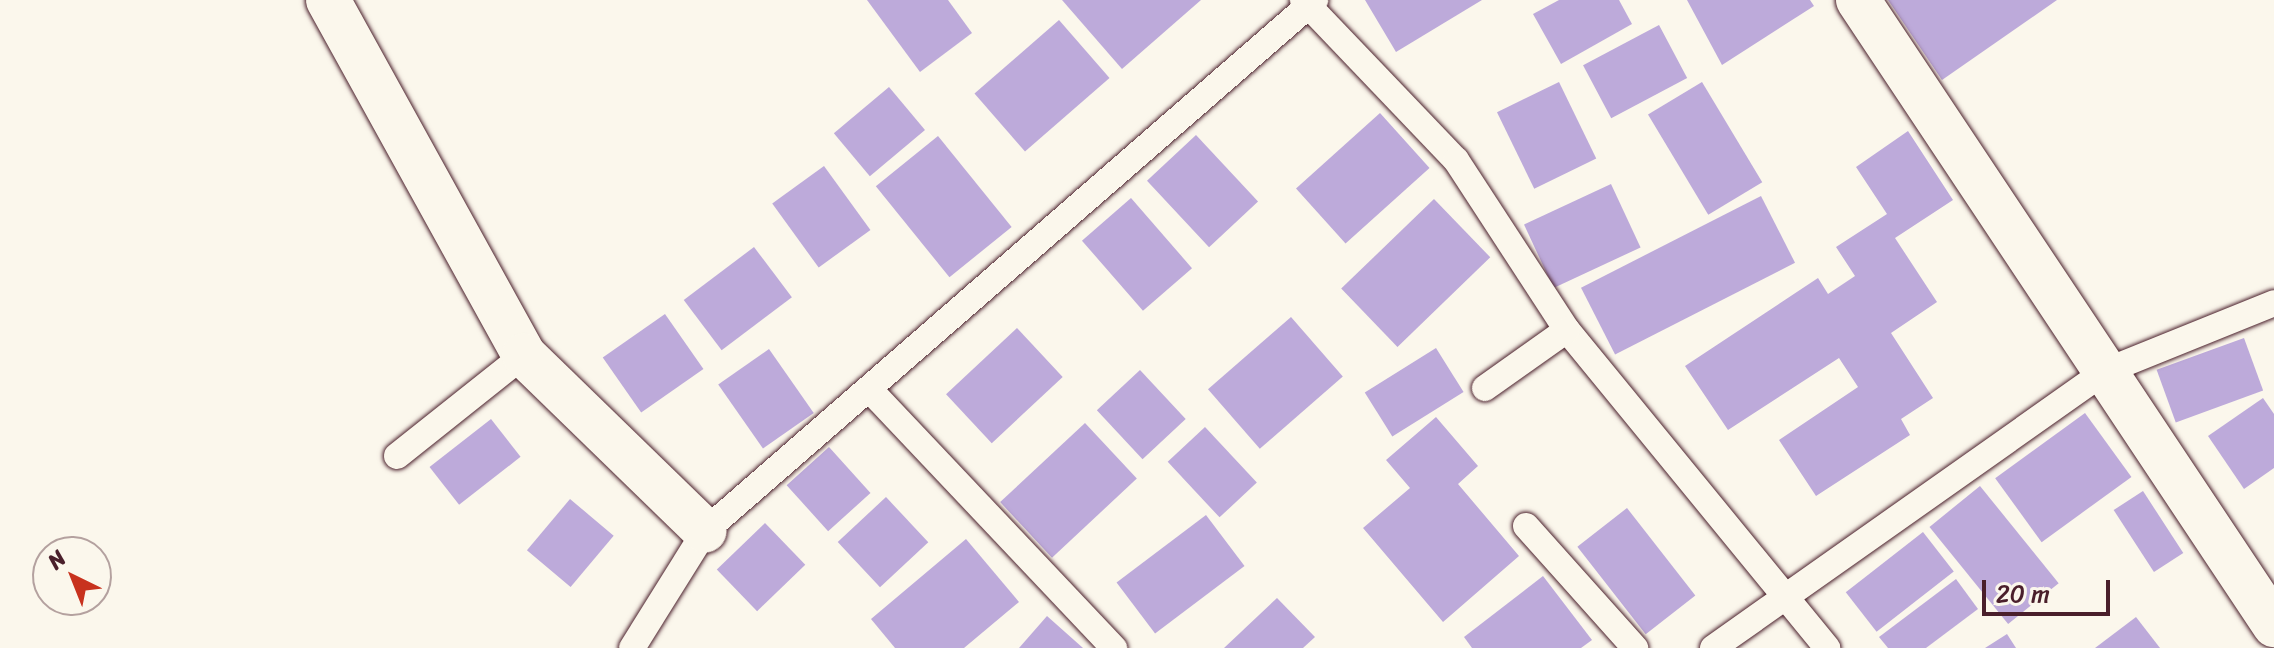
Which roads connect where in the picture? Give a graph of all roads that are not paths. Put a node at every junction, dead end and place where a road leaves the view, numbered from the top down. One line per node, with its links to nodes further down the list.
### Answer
1 (328, 0): 6 (street)
2 (1858, 0): 7 (street)
3 (1308, 2): 5 (lane); 9 (lane)
4 (2274, 303): 7 (lane)
5 (1567, 330): 8 (lane); 13 (lane)
6 (524, 355): 10 (lane); 12 (street)
7 (2106, 371): 13 (lane); 14 (street)
8 (1485, 388)
9 (869, 389): 12 (lane); 16 (lane)
10 (397, 456)
11 (1526, 526): 17 (lane)
12 (705, 531): 15 (lane)
13 (1793, 598): 18 (lane); 19 (lane)
14 (2274, 625)
15 (632, 648)
16 (1114, 648)
17 (1635, 648)
18 (1713, 648)
19 (1827, 648)

